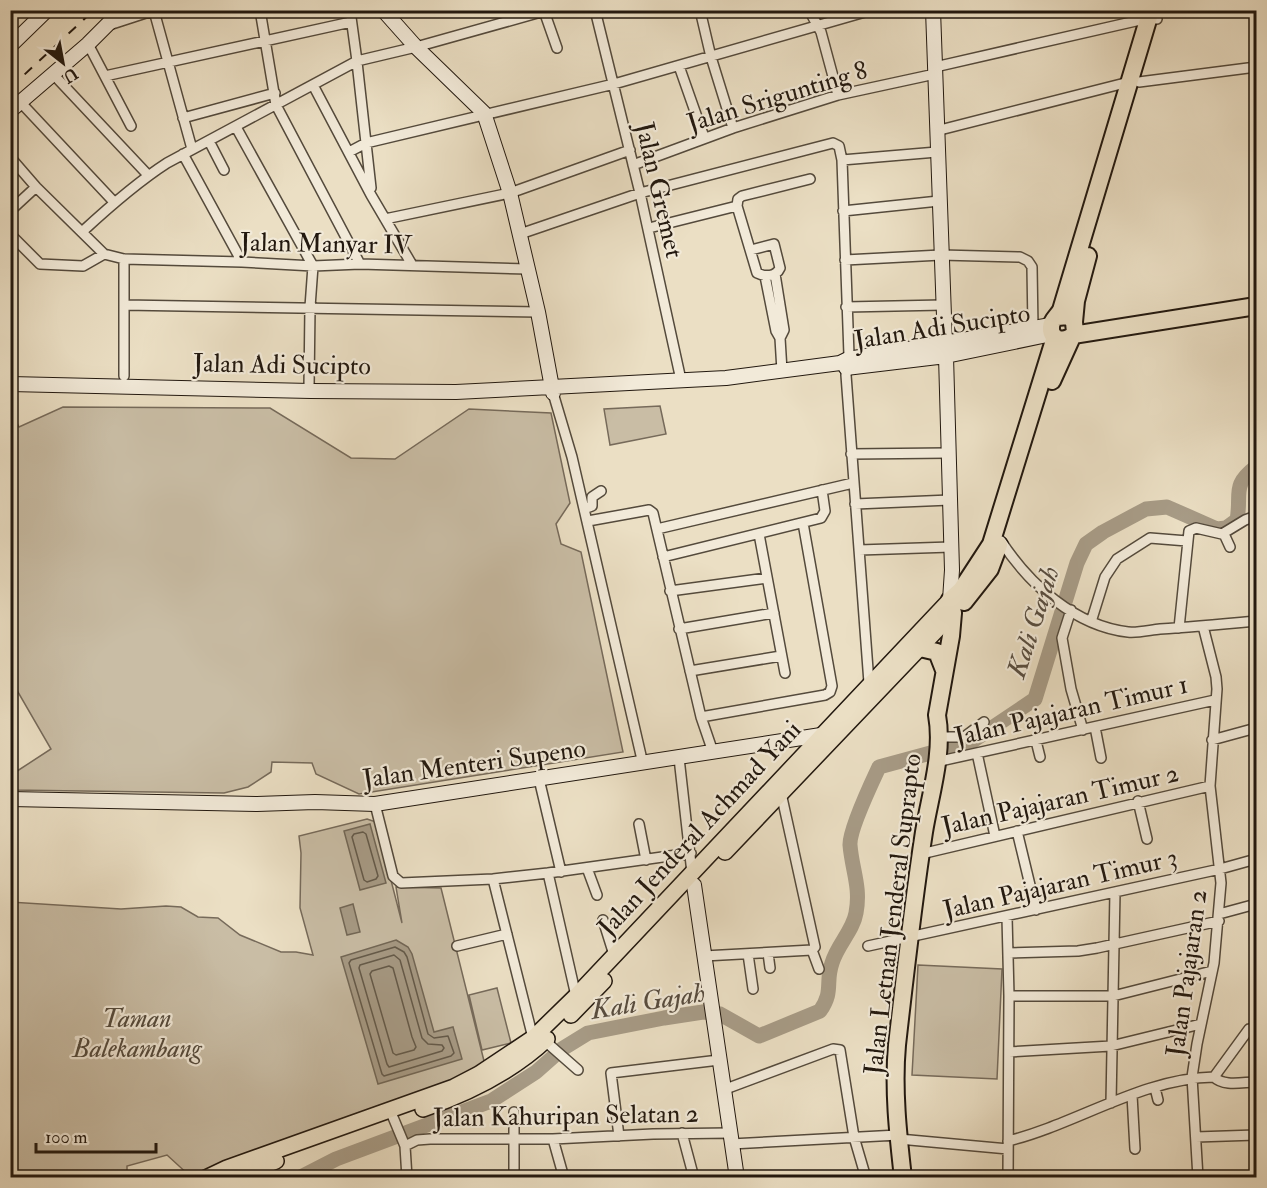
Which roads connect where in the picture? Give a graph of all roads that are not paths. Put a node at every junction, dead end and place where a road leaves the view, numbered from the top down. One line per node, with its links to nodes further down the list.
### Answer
1 (47, 10): 17 (main road)
2 (122, 10): 16 (main road)
3 (260, 10): 19 (street)
4 (350, 10): 14 (street)
5 (383, 10): 22 (main road)
6 (595, 10): 33 (street, Jalan Gremet)
7 (700, 10): 24 (street)
8 (809, 10): 15 (street)
9 (872, 10): 15 (street)
10 (933, 10): 29 (main road)
11 (154, 11): 16 (street); 25 (street)
12 (546, 11): 22 (street); 23 (street)
13 (1154, 15): 29 (street, Jalan Srigunting 8); 32 (highway, Jalan Jenderal Achmad Yani)
14 (351, 22): 19 (street); 26 (street)
15 (818, 25): 24 (street); 36 (street)
16 (106, 26): 20 (main road)
17 (27, 30): 18 (street); 21 (main road)
18 (10, 35)
19 (266, 40): 25 (street); 35 (street)
20 (88, 44): 30 (main road); 31 (street)
21 (10, 46)
22 (416, 47): 26 (street); 40 (main road)
23 (557, 48)
24 (711, 57): 27 (street); 44 (street)
25 (168, 62): 31 (street); 41 (street)
26 (357, 62): 34 (street); 48 (street)
27 (680, 66): 33 (street); 46 (street)
28 (1257, 67): 32 (street)
29 (935, 71): 36 (street, Jalan Srigunting 8); 45 (main road)
30 (53, 74): 39 (main road); 57 (street)
31 (105, 76): 42 (street)
32 (1134, 82): 45 (street); 93 (highway, Jalan Jenderal Achmad Yani)
33 (614, 84): 40 (street); 49 (street, Jalan Gremet)
34 (313, 86): 37 (street); 51 (street)
35 (275, 93): 37 (street); 41 (street)
36 (838, 95): 44 (street, Jalan Srigunting 8)
37 (276, 105): 43 (street); 80 (street)
38 (24, 106): 64 (street)
39 (10, 111)
40 (484, 113): 48 (street); 60 (main road)
41 (183, 118): 50 (street)
42 (131, 126)
43 (236, 127): 47 (street); 81 (street)
44 (733, 128): 46 (street, Jalan Srigunting 8)
45 (936, 131): 52 (main road)
46 (704, 137): 55 (street, Jalan Srigunting 8)
47 (208, 141): 50 (street); 56 (street)
48 (366, 143): 51 (street); 62 (street)
49 (630, 150): 55 (street, Jalan Gremet); 60 (street)
50 (188, 152): 57 (street); 78 (street)
51 (349, 152): 62 (street)
52 (937, 152): 54 (street); 63 (main road)
53 (10, 157): 59 (street)
54 (842, 160): 61 (street); 67 (street)
55 (633, 165): 61 (street, Jalan Gremet)
56 (224, 170)
57 (148, 175): 64 (street)
58 (810, 179): 65 (street)
59 (36, 187): 66 (street); 70 (street)
60 (510, 193): 68 (street); 72 (main road)
61 (640, 193): 72 (street); 99 (street, Jalan Gremet)
62 (371, 195): 68 (street)
63 (939, 201): 67 (street); 75 (main road)
64 (114, 202): 70 (street)
65 (737, 206): 69 (street); 73 (street)
66 (10, 211)
67 (843, 211): 77 (street)
68 (385, 219): 79 (street)
69 (649, 228)
70 (82, 231): 74 (street)
71 (10, 234): 74 (street)
72 (520, 234): 82 (main road)
73 (751, 250): 83 (street); 83 (street)
74 (104, 254): 76 (street, Jalan Manyar IV)
75 (941, 255): 77 (street); 86 (main road); 92 (street)
76 (124, 259): 78 (street, Jalan Manyar IV); 85 (street)
77 (844, 260): 90 (street)
78 (242, 262): 81 (street, Jalan Manyar IV)
79 (411, 263)
80 (360, 264): 81 (street, Jalan Manyar IV); 82 (street, Jalan Manyar IV)
81 (313, 266): 89 (street)
82 (528, 269): 91 (main road)
83 (770, 275): 96 (street)
84 (1257, 296): 87 (highway, Jalan Adi Sucipto)
85 (124, 305): 89 (street); 97 (street)
86 (943, 305): 90 (street); 94 (main road)
87 (1231, 305): 88 (highway, Jalan Adi Sucipto); 93 (highway, Jalan Adi Sucipto)
88 (1257, 306)
89 (310, 307): 91 (street); 101 (street)
90 (846, 307): 95 (street)
91 (538, 312): 102 (main road)
92 (1033, 328): 93 (main road, Jalan Adi Sucipto); 94 (main road, Jalan Adi Sucipto)
93 (1064, 329): 94 (main road, Jalan Adi Sucipto); 117 (highway, Jalan Jenderal Achmad Yani); 123 (highway, Jalan Jenderal Achmad Yani)
94 (945, 350): 95 (main road, Jalan Adi Sucipto); 103 (main road)
95 (845, 364): 96 (main road, Jalan Adi Sucipto); 104 (street)
96 (782, 370): 99 (main road, Jalan Adi Sucipto)
97 (124, 376)
98 (10, 379): 101 (main road, Jalan Adi Sucipto)
99 (681, 380): 102 (main road, Jalan Adi Sucipto)
100 (10, 384): 102 (main road, Jalan Adi Sucipto)
101 (309, 387): 102 (main road, Jalan Adi Sucipto)
102 (552, 389): 110 (street)
103 (948, 453): 104 (street); 108 (main road)
104 (851, 454): 105 (street)
105 (853, 483): 106 (street); 109 (street)
106 (822, 490): 113 (street); 114 (street)
107 (601, 491): 110 (street)
108 (950, 500): 109 (street); 121 (main road)
109 (855, 504): 120 (street)
110 (584, 509): 112 (street)
111 (1257, 516): 116 (street)
112 (588, 521): 114 (street); 155 (street)
113 (803, 523): 115 (street); 141 (street)
114 (657, 529): 122 (street)
115 (759, 534): 122 (street); 124 (street)
116 (1224, 534): 118 (street); 119 (street)
117 (1001, 541): 126 (highway, Jalan Jenderal Achmad Yani); 127 (street)
118 (1187, 541): 130 (street); 132 (street)
119 (1230, 547)
120 (859, 550): 121 (street); 139 (street)
121 (951, 552): 123 (main road); 126 (main road)
122 (663, 557): 125 (street)
123 (977, 566): 126 (highway, Jalan Jenderal Achmad Yani)
124 (767, 578): 125 (street); 128 (street)
125 (670, 591): 133 (street)
126 (956, 597): 134 (main road, Jalan Jenderal Achmad Yani); 136 (highway, Jalan Letnan Jenderal Suprapto); 139 (main road, Jalan Jenderal Achmad Yani); 149 (highway, Jalan Letnan Jenderal Suprapto)
127 (1070, 610): 130 (street); 145 (street)
128 (774, 613): 133 (street); 135 (street)
129 (1257, 621): 131 (street)
130 (1091, 622): 132 (street)
131 (1203, 626): 132 (street); 140 (street, Jalan Pajajaran 2)
132 (1179, 628)
133 (679, 629): 137 (street)
134 (920, 648): 136 (highway); 146 (main road, Jalan Jenderal Achmad Yani)
135 (781, 656): 137 (street); 138 (street)
136 (944, 670): 149 (highway, Jalan Letnan Jenderal Suprapto)
137 (690, 671): 141 (street)
138 (785, 673)
139 (869, 683): 146 (main road, Jalan Jenderal Achmad Yani)
140 (1215, 700): 143 (street, Jalan Pajajaran Timur 1); 147 (street, Jalan Pajajaran 2)
141 (701, 717): 150 (street)
142 (984, 722): 149 (street)
143 (1095, 727): 145 (street, Jalan Pajajaran Timur 1); 154 (street)
144 (1257, 728): 147 (street)
145 (1083, 730): 148 (street, Jalan Pajajaran Timur 1)
146 (827, 737): 150 (main road, Jalan Menteri Supeno); 158 (main road, Jalan Jenderal Achmad Yani); 175 (main road, Jalan Jenderal Achmad Yani)
147 (1212, 740): 157 (street, Jalan Pajajaran 2)
148 (1036, 741): 151 (street, Jalan Pajajaran Timur 1); 153 (street)
149 (938, 745): 151 (street, Jalan Pajajaran Timur 1); 167 (highway, Jalan Letnan Jenderal Suprapto)
150 (713, 752): 152 (main road, Jalan Menteri Supeno)
151 (977, 753): 164 (street)
152 (680, 758): 155 (main road, Jalan Menteri Supeno); 166 (street)
153 (1040, 758)
154 (1101, 758)
155 (643, 764): 156 (main road, Jalan Menteri Supeno)
156 (539, 779): 161 (main road, Jalan Menteri Supeno); 172 (street)
157 (1210, 786): 160 (street, Jalan Pajajaran Timur 2); 171 (street, Jalan Pajajaran 2)
158 (781, 793): 175 (main road, Jalan Jenderal Achmad Yani); 188 (street)
159 (10, 799): 161 (main road, Jalan Menteri Supeno)
160 (1138, 801): 163 (street, Jalan Pajajaran Timur 2); 165 (street)
161 (375, 804): 174 (street)
162 (639, 824): 169 (street)
163 (1017, 831): 164 (street, Jalan Pajajaran Timur 2); 179 (street)
164 (995, 836): 167 (street, Jalan Pajajaran Timur 2)
165 (1146, 839)
166 (691, 853): 169 (street); 175 (street)
167 (921, 854): 184 (highway, Jalan Letnan Jenderal Suprapto)
168 (1257, 859): 171 (street, Jalan Pajajaran Timur 3)
169 (646, 860): 170 (street)
170 (587, 868): 172 (street); 177 (street)
171 (1220, 869): 176 (street, Jalan Pajajaran Timur 3); 181 (street, Jalan Pajajaran 2)
172 (561, 872): 173 (street)
173 (548, 873): 174 (street); 198 (street)
174 (494, 879): 183 (street)
175 (693, 879): 192 (main road, Jalan Jenderal Achmad Yani); 193 (main road); 204 (main road, Jalan Jenderal Achmad Yani)
176 (1115, 892): 179 (street, Jalan Pajajaran Timur 3); 185 (street)
177 (597, 895)
178 (1257, 904): 181 (street)
179 (1036, 910): 180 (street, Jalan Pajajaran Timur 3)
180 (1007, 916): 184 (street, Jalan Pajajaran Timur 3); 189 (street)
181 (1219, 917): 185 (street); 196 (street, Jalan Pajajaran 2)
182 (603, 920): 192 (street)
183 (507, 934): 186 (street); 204 (street)
184 (909, 938): 187 (street, Jalan Pajajaran Timur 3); 223 (highway, Jalan Letnan Jenderal Suprapto)
185 (1114, 944): 189 (street); 200 (street)
186 (457, 945)
187 (868, 946)
188 (814, 947): 190 (street); 195 (street)
189 (1008, 952): 199 (street)
190 (768, 953): 191 (street); 194 (street)
191 (748, 954): 193 (street); 197 (street)
192 (614, 955): 198 (main road, Jalan Jenderal Achmad Yani)
193 (704, 956): 207 (main road)
194 (771, 968)
195 (819, 969)
196 (1212, 971): 200 (street); 202 (street, Jalan Pajajaran 2)
197 (753, 989)
198 (576, 996): 204 (main road, Jalan Jenderal Achmad Yani)
199 (1009, 996): 200 (street); 206 (street)
200 (1113, 996): 205 (street)
201 (1257, 1018): 203 (street)
202 (1201, 1024): 205 (street); 209 (street, Jalan Pajajaran 2)
203 (1253, 1029): 210 (street)
204 (543, 1041): 208 (street); 218 (main road, Jalan Jenderal Achmad Yani)
205 (1111, 1046): 206 (street); 216 (street)
206 (1009, 1052): 229 (street)
207 (719, 1060): 213 (main road); 221 (street)
208 (578, 1070)
209 (1192, 1077): 210 (street); 212 (street); 224 (street, Jalan Pajajaran 2)
210 (1214, 1077): 211 (street)
211 (1257, 1082)
212 (1155, 1088): 214 (street); 215 (street)
213 (723, 1090): 222 (street); 225 (main road)
214 (1132, 1095): 216 (street); 230 (street)
215 (1158, 1100)
216 (1111, 1103): 229 (street)
217 (514, 1112): 227 (street)
218 (393, 1119): 228 (street); 231 (main road, Jalan Jenderal Achmad Yani); 232 (main road, Jalan Jenderal Achmad Yani)
219 (682, 1133): 221 (street, Jalan Kahuripan Selatan 2); 225 (street, Jalan Kahuripan Selatan 2); 236 (street)
220 (1257, 1135): 224 (street)
221 (619, 1136): 226 (street, Jalan Kahuripan Selatan 2)
222 (854, 1137): 223 (street, Jalan Kahuripan Selatan 2); 225 (street, Jalan Kahuripan Selatan 2); 238 (street)
223 (898, 1137): 229 (street, Jalan Kahuripan Selatan 2); 239 (highway, Jalan Letnan Jenderal Suprapto)
224 (1196, 1137): 241 (street, Jalan Pajajaran 2)
225 (730, 1138): 237 (main road)
226 (553, 1139): 227 (street, Jalan Kahuripan Selatan 2); 235 (street)
227 (514, 1140): 228 (street, Jalan Kahuripan Selatan 2); 234 (street)
228 (405, 1145): 233 (street)
229 (1008, 1145): 240 (street)
230 (1135, 1149)
231 (206, 1178)
232 (234, 1178)
233 (407, 1178)
234 (514, 1178)
235 (564, 1178)
236 (694, 1178)
237 (737, 1178)
238 (866, 1178)
239 (903, 1178)
240 (1008, 1178)
241 (1198, 1178)

